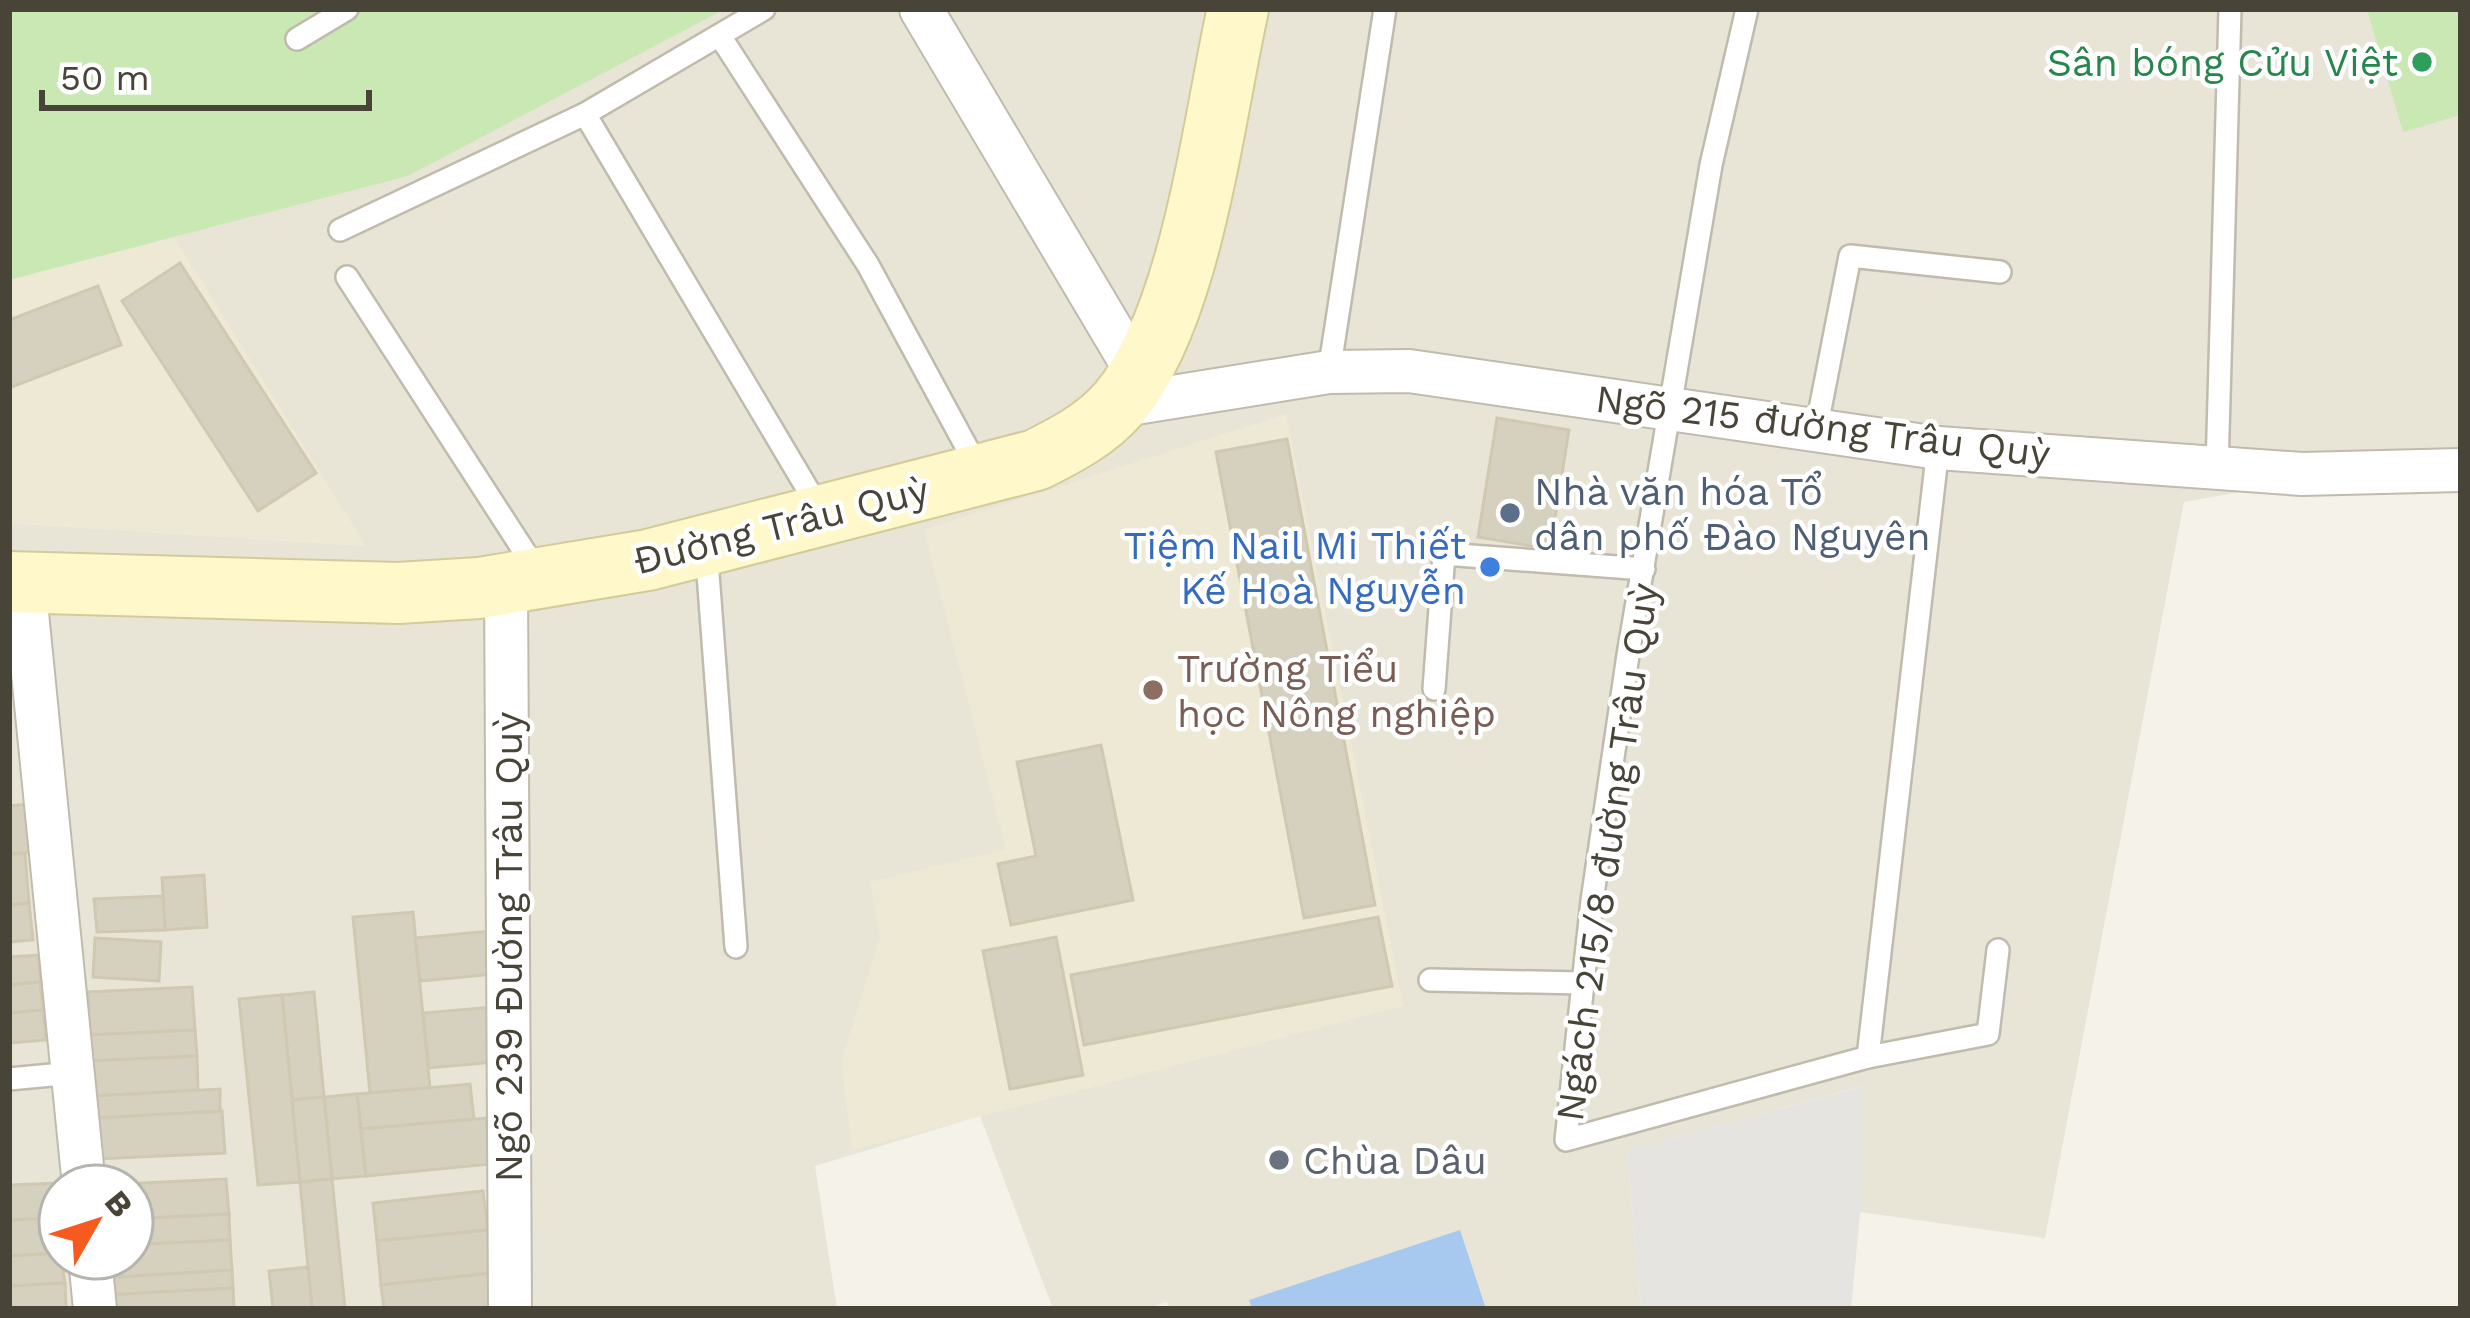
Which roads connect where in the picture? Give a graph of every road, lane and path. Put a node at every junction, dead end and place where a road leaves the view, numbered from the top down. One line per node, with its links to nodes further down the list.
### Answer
1 (347, 9): 9 (lane)
2 (764, 9): 8 (lane)
3 (921, 9): 15 (street)
4 (1238, 9): 15 (street)
5 (1385, 9): 14 (lane)
6 (1747, 9): 16 (lane, Ngách 215/8 đường Trâu Quỳ)
7 (2230, 9): 19 (lane)
8 (720, 35): 10 (lane); 21 (lane)
9 (297, 39)
10 (585, 114): 11 (lane); 22 (lane)
11 (340, 230)
12 (2000, 272): 17 (lane)
13 (347, 277): 25 (lane)
14 (1329, 372): 15 (street, Ngõ 215 đường Trâu Quỳ); 16 (street, Ngõ 215 đường Trâu Quỳ)
15 (1128, 391): 21 (street, Đường Trâu Quỳ)
16 (1673, 409): 17 (street, Ngõ 215 đường Trâu Quỳ); 24 (lane, Ngách 215/8 đường Trâu Quỳ)
17 (1816, 430): 18 (street, Ngõ 215 đường Trâu Quỳ)
18 (1937, 448): 19 (street, Ngõ 215 đường Trâu Quỳ); 32 (lane)
19 (2217, 469): 20 (street, Ngõ 215 đường Trâu Quỳ)
20 (2461, 470)
21 (981, 476): 22 (street, Đường Trâu Quỳ)
22 (823, 516): 23 (street, Đường Trâu Quỳ)
23 (706, 546): 25 (street, Đường Trâu Quỳ); 28 (lane)
24 (1644, 569): 27 (lane); 31 (lane, Ngách 215/8 đường Trâu Quỳ)
25 (523, 581): 26 (street, Đường Trâu Quỳ); 36 (street, Ngõ 239 Đường Trâu Quỳ)
26 (17, 582): 33 (street)
27 (1434, 688)
28 (736, 947)
29 (1998, 950): 32 (lane, Ngách 215/8 đường Trâu Quỳ)
30 (1430, 980): 31 (lane)
31 (1582, 983): 32 (lane, Ngách 215/8 đường Trâu Quỳ)
32 (1868, 1058)
33 (73, 1073): 34 (lane); 35 (street)
34 (9, 1079)
35 (82, 1162)
36 (510, 1309)

